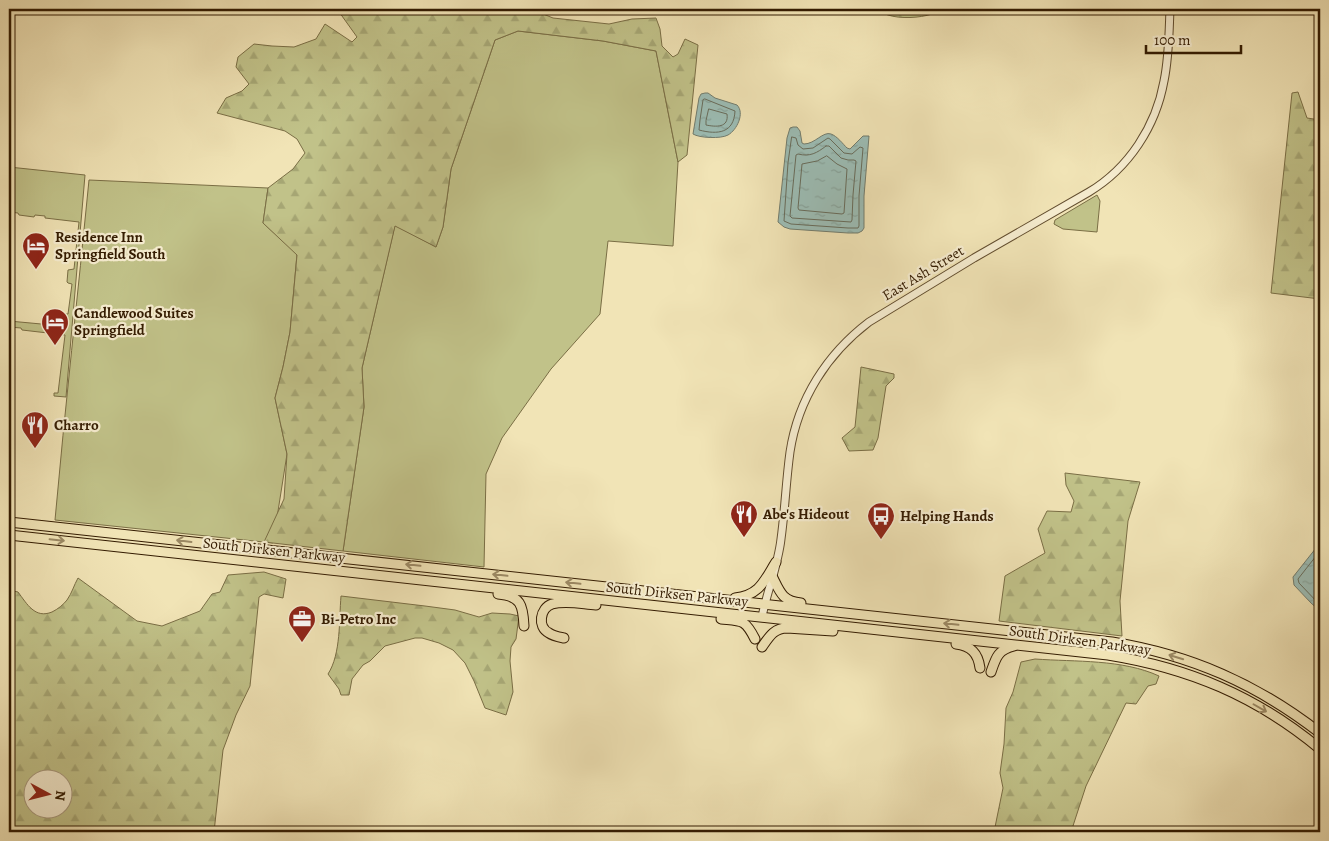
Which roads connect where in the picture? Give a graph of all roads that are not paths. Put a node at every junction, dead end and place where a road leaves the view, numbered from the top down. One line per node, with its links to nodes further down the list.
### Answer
1 (1170, 9): 4 (street, East Ash Street)
2 (9, 522): 7 (main road, South Dirksen Parkway, one-way to 2)
3 (9, 535): 6 (main road, South Dirksen Parkway, one-way to 6)
4 (776, 562): 5 (street, East Ash Street); 7 (main road)
5 (772, 576): 9 (street, East Ash Street); 12 (main road)
6 (407, 578): 8 (main road, South Dirksen Parkway); 13 (main road)
7 (724, 600): 9 (main road, South Dirksen Parkway)
8 (630, 603): 10 (main road, South Dirksen Parkway); 16 (main road)
9 (764, 604): 11 (street, East Ash Street); 12 (main road, South Dirksen Parkway)
10 (680, 608): 11 (main road, South Dirksen Parkway); 17 (main road)
11 (762, 617): 14 (main road, South Dirksen Parkway)
12 (910, 620): 22 (main road, South Dirksen Parkway, one-way to 12)
13 (524, 626)
14 (871, 629): 15 (main road, South Dirksen Parkway); 19 (main road)
15 (920, 634): 18 (main road, South Dirksen Parkway); 20 (main road)
16 (564, 638)
17 (755, 639)
18 (1020, 646): 21 (main road); 23 (main road, South Dirksen Parkway, one-way to 23)
19 (762, 647)
20 (980, 668)
21 (991, 672)
22 (1320, 733)
23 (1320, 750)

